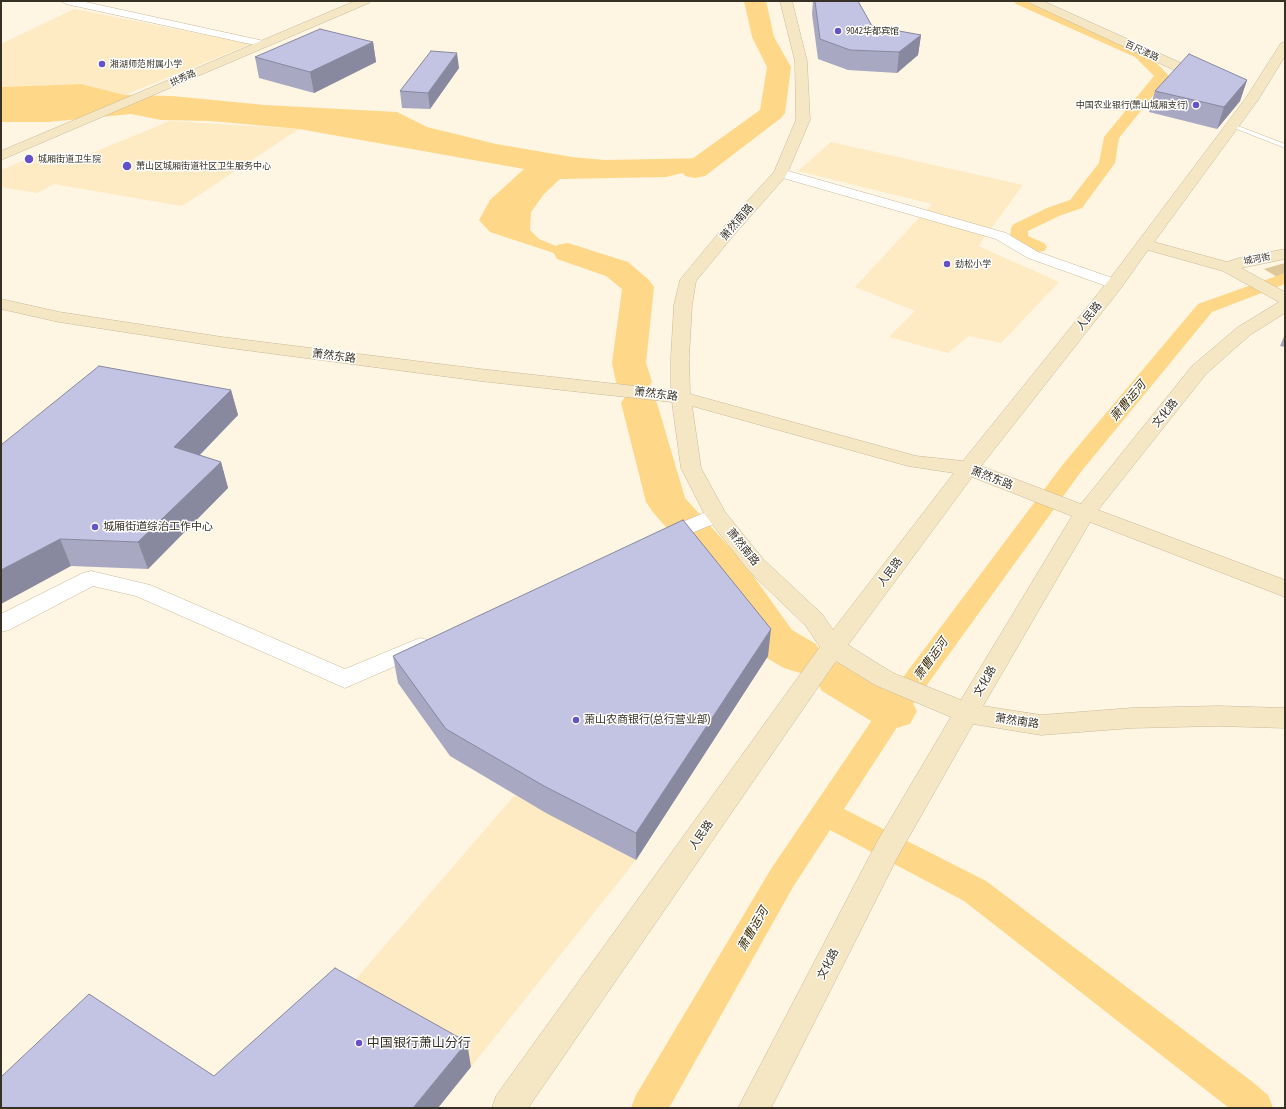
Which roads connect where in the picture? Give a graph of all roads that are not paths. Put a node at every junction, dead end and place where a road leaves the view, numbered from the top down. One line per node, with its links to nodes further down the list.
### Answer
1 (66, 1): 5 (street)
2 (364, 1): 5 (street, 拱秀路)
3 (786, 1): 11 (street, 萧然南路)
4 (1034, 1): 7 (street, 百尺溇路)
5 (264, 44): 10 (street, 拱秀路)
6 (1285, 46): 8 (street, 人民路)
7 (1215, 84)
8 (1231, 125): 9 (lane); 12 (street, 人民路)
9 (1285, 146)
10 (1, 156)
11 (780, 173): 15 (street); 19 (street, 萧然南路)
12 (1144, 244): 14 (street); 15 (street, 人民路)
13 (1285, 254): 14 (street, 城河街)
14 (1229, 268): 16 (street)
15 (1115, 284): 20 (street, 人民路)
16 (1285, 299)
17 (1, 304): 19 (street, 萧然东路)
18 (1285, 306): 21 (street, 文化路)
19 (681, 397): 20 (street, 萧然东路); 22 (street, 萧然南路)
20 (968, 468): 21 (street, 萧然东路); 27 (street, 人民路)
21 (1078, 511): 24 (street, 萧然东路); 28 (street, 文化路)
22 (716, 515): 23 (street); 27 (street, 萧然南路)
23 (645, 546)
24 (1285, 590)
25 (1, 624): 26 (street)
26 (438, 638)
27 (833, 647): 28 (street, 萧然南路); 30 (street, 人民路)
28 (957, 710): 29 (street, 萧然南路); 31 (street, 文化路)
29 (1285, 718)
30 (508, 1108)
31 (754, 1108)

